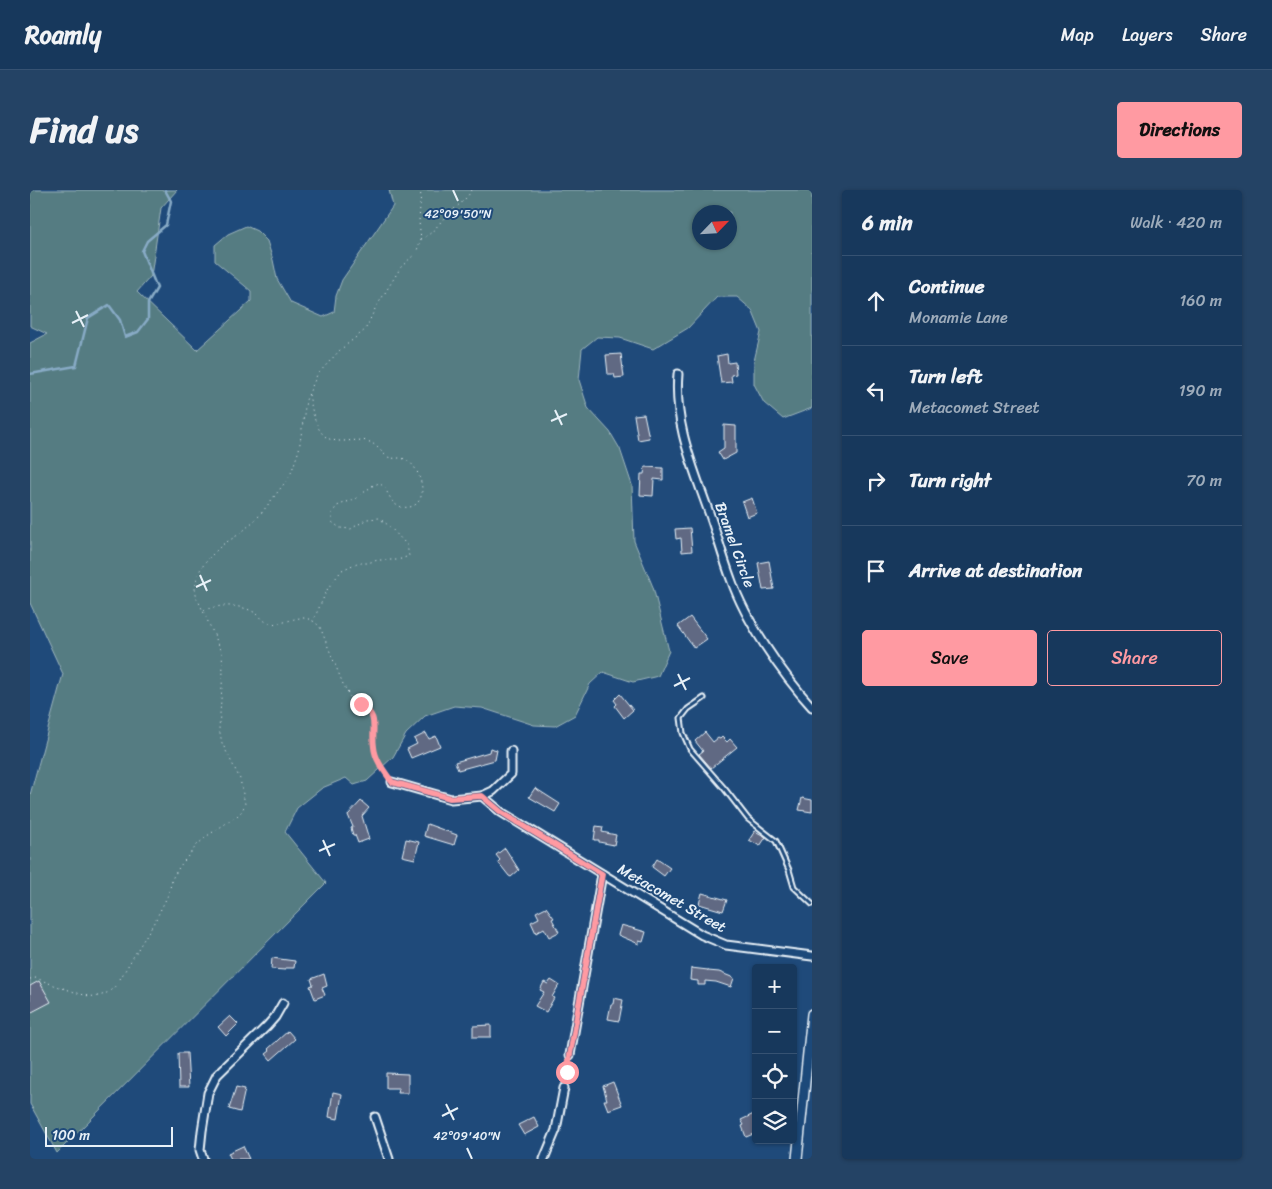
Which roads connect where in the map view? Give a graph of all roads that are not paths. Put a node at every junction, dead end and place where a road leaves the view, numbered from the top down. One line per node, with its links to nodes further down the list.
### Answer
1 (678, 374): 3 (street, Bramel Circle)
2 (704, 698): 8 (lane)
3 (812, 707)
4 (512, 751): 6 (street)
5 (392, 782): 6 (street)
6 (482, 796): 7 (street, Metacomet Street)
7 (602, 874): 9 (street, Metacomet Street); 12 (street)
8 (812, 904)
9 (812, 956)
10 (283, 1003): 16 (street)
11 (812, 1014): 13 (street)
12 (570, 1055)
13 (810, 1061): 19 (street)
14 (564, 1088): 18 (street)
15 (375, 1117): 17 (street)
16 (202, 1159)
17 (389, 1159)
18 (544, 1159)
19 (797, 1159)

